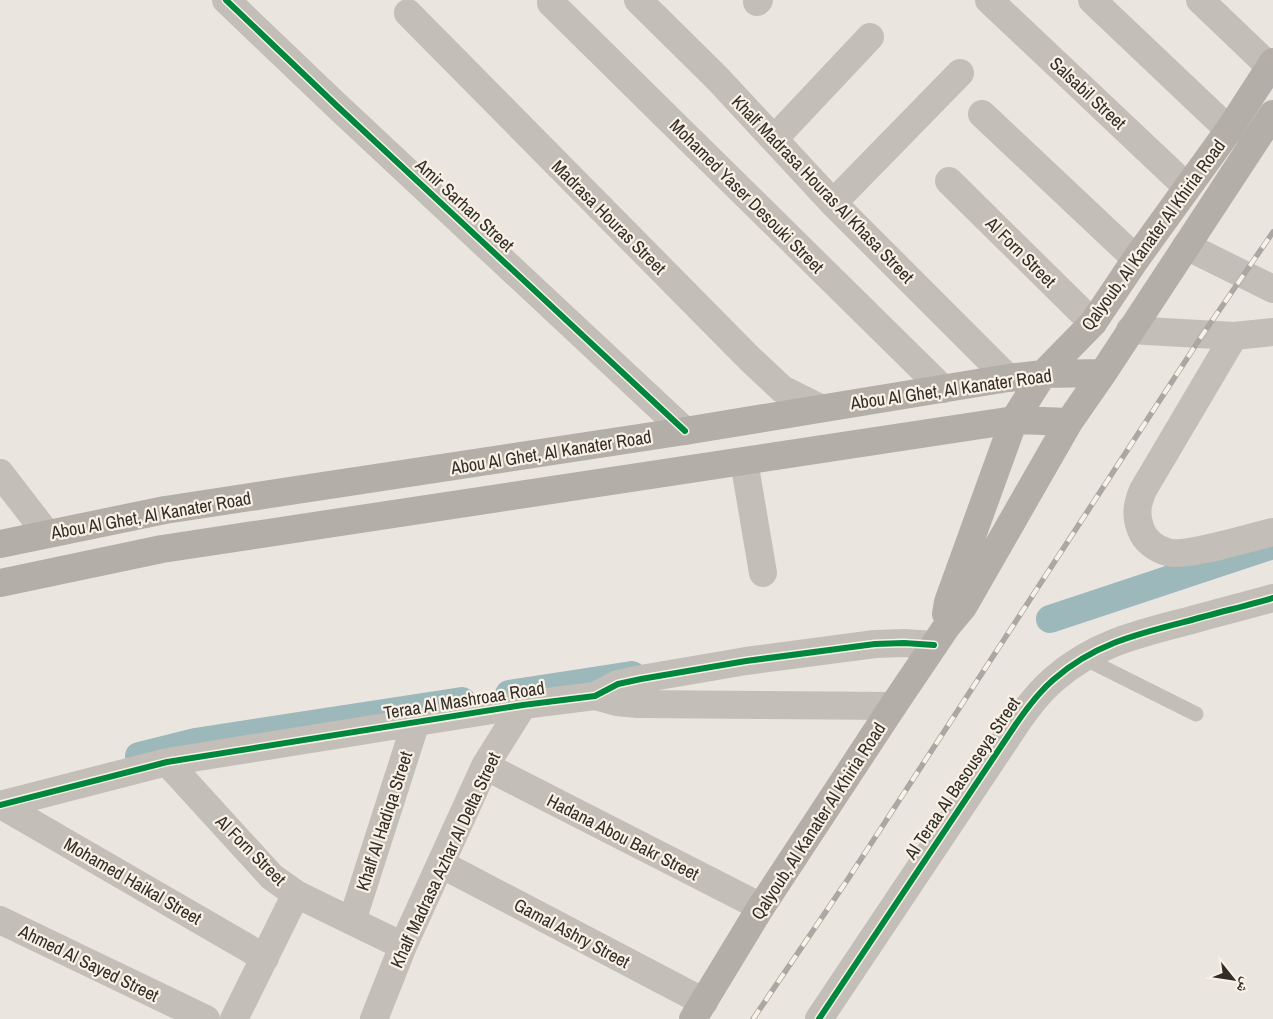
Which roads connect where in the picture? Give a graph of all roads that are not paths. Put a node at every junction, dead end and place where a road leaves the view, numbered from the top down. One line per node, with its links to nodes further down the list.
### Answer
1 (226, 0): 32 (street, Amir Sarhan Street)
2 (638, 0): 14 (street, Khalf Madrasa Houras Al Khasa Street)
3 (989, 0): 16 (street, Salsabil Street)
4 (1092, 0): 13 (street)
5 (1200, 0): 9 (street)
6 (551, 3): 28 (street, Mohamed Yaser Desouki Street)
7 (408, 13): 29 (street, Madrasa Houras Street)
8 (870, 37): 14 (street)
9 (1272, 65): 13 (main road, Qalyoub, Al Kanater Al Khiria Road)
10 (960, 73): 17 (street)
11 (982, 114): 19 (street)
12 (1273, 114): 18 (main road, Qalyoub, Al Kanater Al Khiria Road)
13 (1229, 130): 16 (main road, Qalyoub, Al Kanater Al Khiria Road)
14 (774, 139): 17 (street, Khalf Madrasa Houras Al Khasa Street)
15 (949, 181): 21 (street, Al Forn Street)
16 (1187, 187): 19 (main road, Qalyoub, Al Kanater Al Khiria Road)
17 (834, 204): 27 (street, Khalf Madrasa Houras Al Khasa Street)
18 (1186, 246): 20 (street); 22 (main road, Qalyoub, Al Kanater Al Khiria Road)
19 (1136, 259): 21 (main road, Qalyoub, Al Kanater Al Khiria Road)
20 (1273, 289)
21 (1093, 323): 26 (main road, Qalyoub, Al Kanater Al Khiria Road)
22 (1130, 330): 24 (street); 25 (main road, Qalyoub, Al Kanater Al Khiria Road)
23 (1273, 332): 24 (street)
24 (1234, 336): 35 (street)
25 (1103, 373): 26 (main road, Abou Al Ghet, Al Kanater Road); 31 (main road, Qalyoub, Al Kanater Al Khiria Road)
26 (1043, 374): 27 (main road, Abou Al Ghet, Al Kanater Road); 30 (main road, Qalyoub, Al Kanater Al Khiria Road)
27 (1008, 378): 28 (main road, Abou Al Ghet, Al Kanater Road)
28 (943, 389): 29 (main road, Abou Al Ghet, Al Kanater Road)
29 (820, 408): 32 (main road, Abou Al Ghet, Al Kanater Road)
30 (1014, 420): 31 (main road, Abou Al Ghet, Al Kanater Road); 33 (main road, Abou Al Ghet, Al Kanater Road); 41 (main road, Qalyoub, Al Kanater Al Khiria Road)
31 (1069, 422): 41 (main road, Qalyoub, Al Kanater Al Khiria Road)
32 (685, 431): 36 (main road, Abou Al Ghet, Al Kanater Road)
33 (744, 461): 38 (street); 39 (main road, Abou Al Ghet, Al Kanater Road)
34 (0, 473): 36 (street)
35 (1273, 532)
36 (47, 534): 37 (main road, Abou Al Ghet, Al Kanater Road)
37 (0, 544)
38 (763, 573)
39 (0, 583)
40 (1273, 598): 42 (street, Al Teraa Al Basouseya Street)
41 (941, 635): 43 (street, Teraa Al Mashroaa Road); 45 (main road, Qalyoub, Al Kanater Al Khiria Road)
42 (1084, 658): 46 (lane); 62 (street, Al Teraa Al Basouseya Street)
43 (594, 696): 44 (street, Teraa Al Mashroaa Road); 45 (street, Teraa Al Mashroaa Road)
44 (523, 705): 47 (street, Teraa Al Mashroaa Road); 49 (street, Khalf Madrasa Azhar Al Delta Street)
45 (893, 706): 53 (main road, Qalyoub, Al Kanater Al Khiria Road)
46 (1196, 714)
47 (416, 722): 48 (street, Teraa Al Mashroaa Road); 55 (street, Khalf Al Hadiqa Street)
48 (167, 762): 50 (street, Teraa Al Mashroaa Road); 52 (street, Al Forn Street)
49 (485, 766): 51 (street, Khalf Madrasa Azhar Al Delta Street); 53 (street, Hadana Abou Bakr Street)
50 (0, 805): 57 (street, Mohamed Haikal Street)
51 (441, 864): 56 (street, Khalf Madrasa Azhar Al Delta Street); 58 (street, Gamal Ashry Street)
52 (296, 894): 55 (street, Al Forn Street); 57 (street)
53 (761, 907): 58 (main road, Qalyoub, Al Kanater Al Khiria Road)
54 (0, 920): 59 (street, Ahmed Al Sayed Street)
55 (352, 921): 56 (street, Al Forn Street)
56 (403, 946): 61 (street, Khalf Madrasa Azhar Al Delta Street)
57 (266, 958): 60 (street)
58 (698, 1011)
59 (206, 1019)
60 (234, 1019)
61 (374, 1019)
62 (818, 1019)

